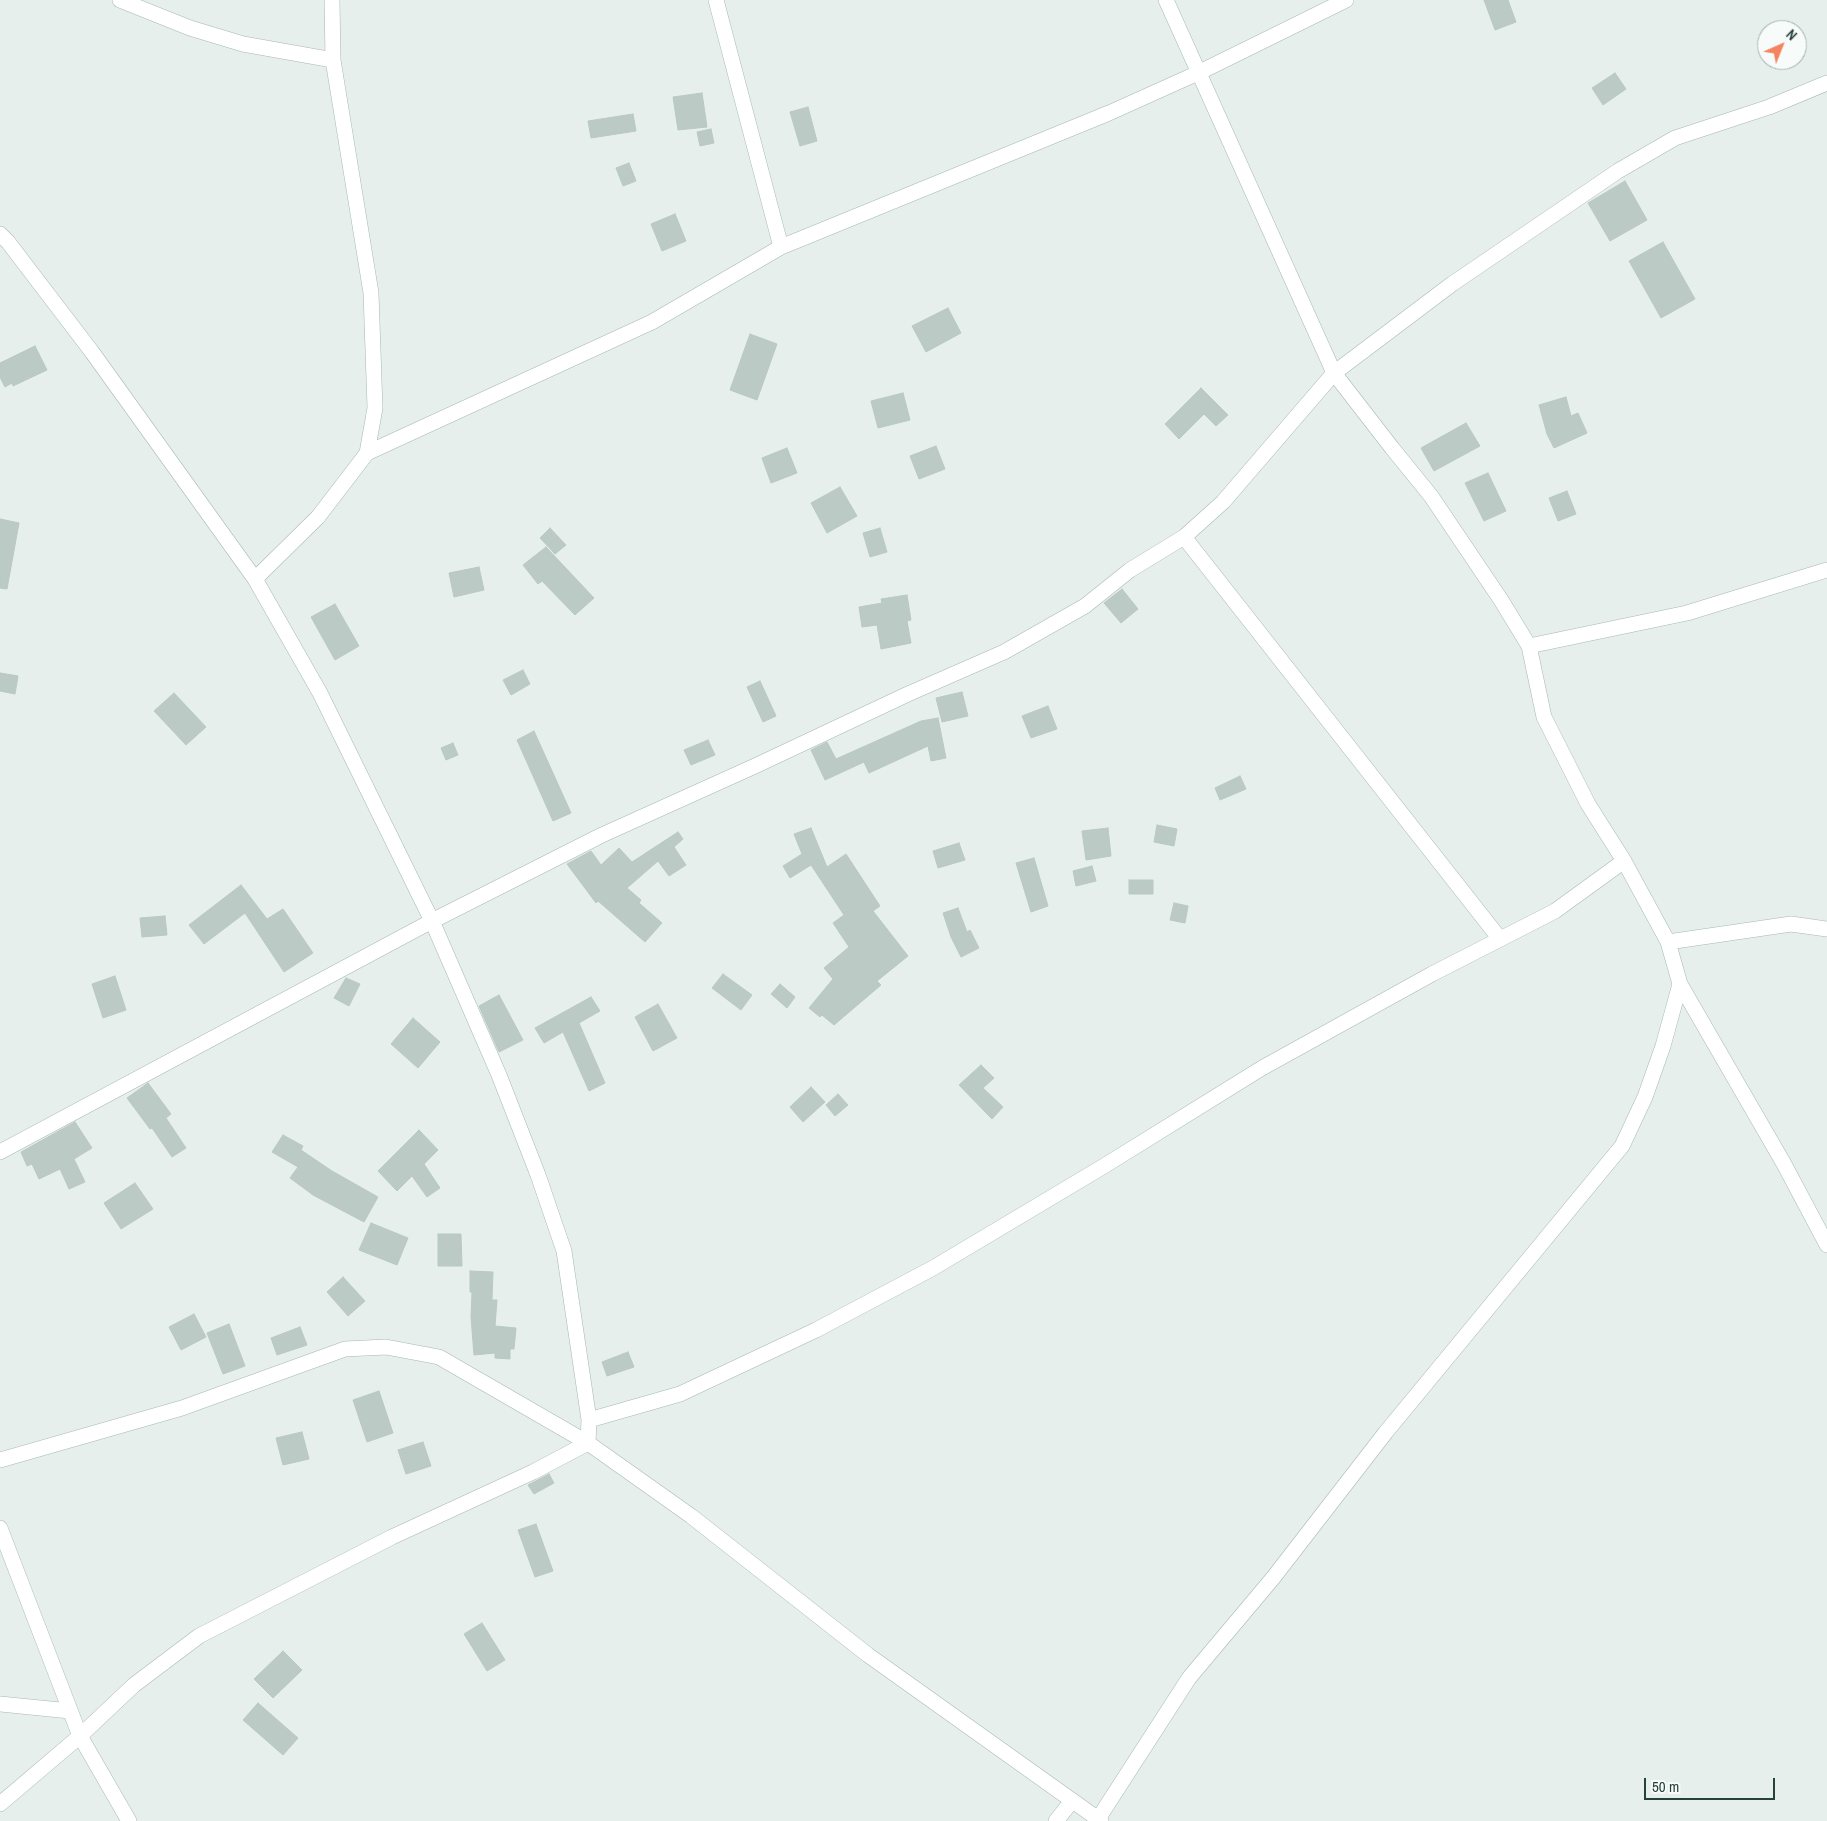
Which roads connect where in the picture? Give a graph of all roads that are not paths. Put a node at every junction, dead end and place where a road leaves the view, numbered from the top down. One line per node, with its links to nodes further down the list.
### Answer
1 (120, 0): 6 (street)
2 (332, 0): 6 (street)
3 (716, 0): 10 (street)
4 (1166, 0): 7 (street)
5 (1346, 0): 7 (street)
6 (333, 60): 12 (street)
7 (1198, 73): 10 (street); 11 (street)
8 (1827, 83): 11 (street)
9 (0, 234): 15 (street)
10 (781, 248): 12 (street)
11 (1334, 373): 13 (street); 16 (street)
12 (367, 453): 15 (street)
13 (1184, 537): 18 (street); 20 (street)
14 (1827, 570): 16 (street)
15 (255, 579): 18 (street)
16 (1529, 646): 17 (street)
17 (1624, 861): 20 (street); 21 (street)
18 (432, 920): 23 (street); 25 (street)
19 (1827, 929): 21 (street)
20 (1500, 939): 25 (street)
21 (1668, 942): 22 (street)
22 (1680, 984): 24 (street); 34 (street)
23 (0, 1152)
24 (1827, 1245)
25 (590, 1420): 26 (street)
26 (588, 1443): 27 (street); 31 (street); 32 (street)
27 (0, 1460)
28 (0, 1528): 30 (street)
29 (0, 1704): 30 (street)
30 (70, 1711): 31 (street)
31 (80, 1736): 33 (street); 35 (street)
32 (1072, 1801): 34 (street); 36 (street)
33 (0, 1804)
34 (1099, 1820)
35 (129, 1821)
36 (1056, 1821)

